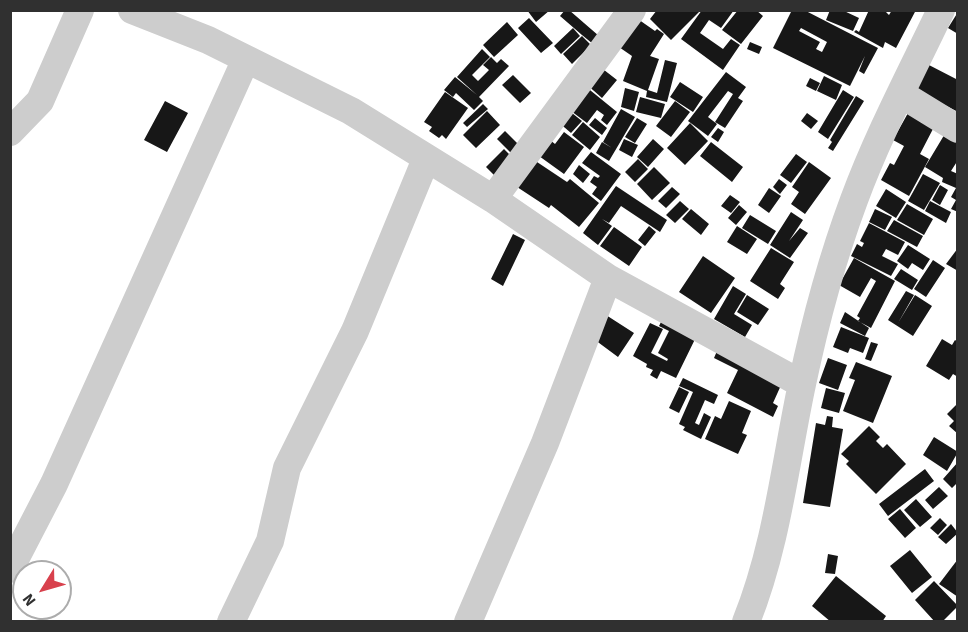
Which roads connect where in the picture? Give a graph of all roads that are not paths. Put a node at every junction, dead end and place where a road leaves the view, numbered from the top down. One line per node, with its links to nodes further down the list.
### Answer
1 (80, 10): 8 (street)
2 (132, 10): 5 (street)
3 (632, 10): 10 (street)
4 (941, 10): 6 (street)
5 (246, 58): 9 (street); 13 (street)
6 (901, 94): 7 (street); 12 (street)
7 (957, 129)
8 (10, 132)
9 (426, 159): 10 (street); 14 (street)
10 (493, 199): 11 (street)
11 (608, 278): 12 (street); 15 (street)
12 (802, 384): 16 (street)
13 (10, 569)
14 (231, 621)
15 (468, 621)
16 (746, 621)

